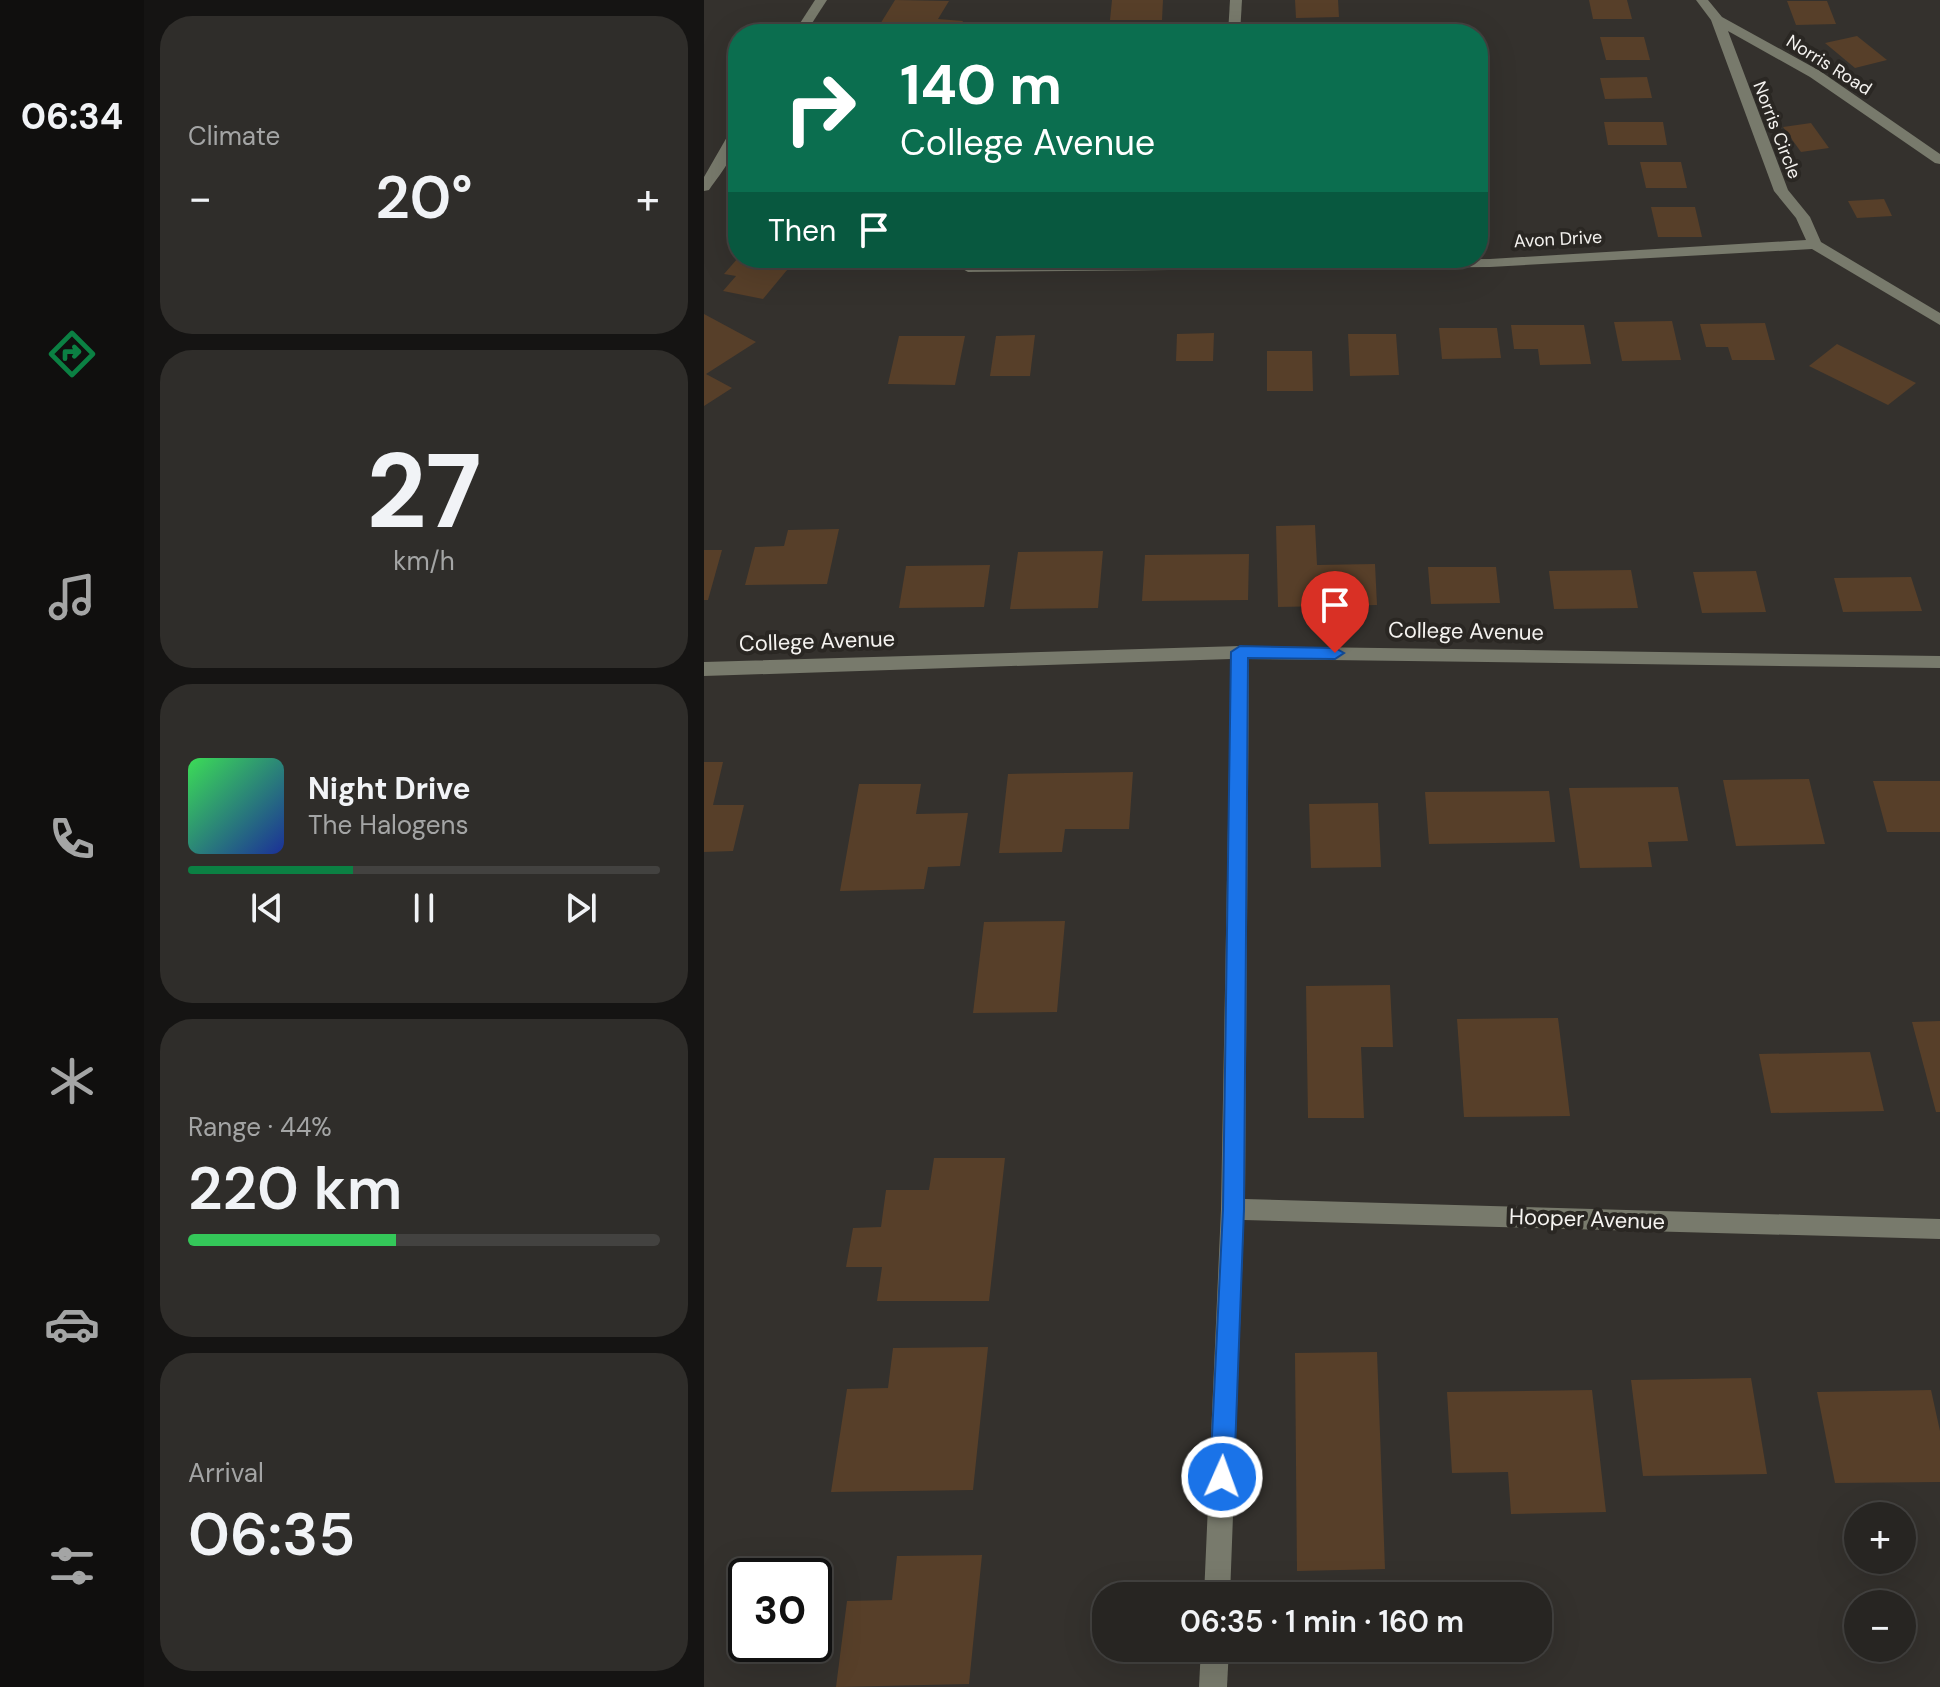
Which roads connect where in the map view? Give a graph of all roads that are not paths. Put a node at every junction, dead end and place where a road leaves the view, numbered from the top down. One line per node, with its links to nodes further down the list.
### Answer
1 (821, 0): 5 (street)
2 (1236, 0): 6 (street)
3 (1702, 0): 4 (street, Norris Road)
4 (1717, 20): 8 (street, Norris Road); 10 (street, Norris Circle)
5 (805, 24)
6 (1235, 24)
7 (728, 151): 9 (street)
8 (1940, 160)
9 (704, 187)
10 (1815, 244): 11 (street, Avon Drive); 12 (street)
11 (1488, 263)
12 (1940, 320)
13 (1240, 652): 14 (street, College Avenue); 15 (street, College Avenue); 16 (street)
14 (1940, 662)
15 (704, 669)
16 (1233, 1209): 17 (street, Hooper Avenue); 18 (street)
17 (1940, 1229)
18 (1218, 1582)
19 (1214, 1662): 20 (street)
20 (1213, 1687)

